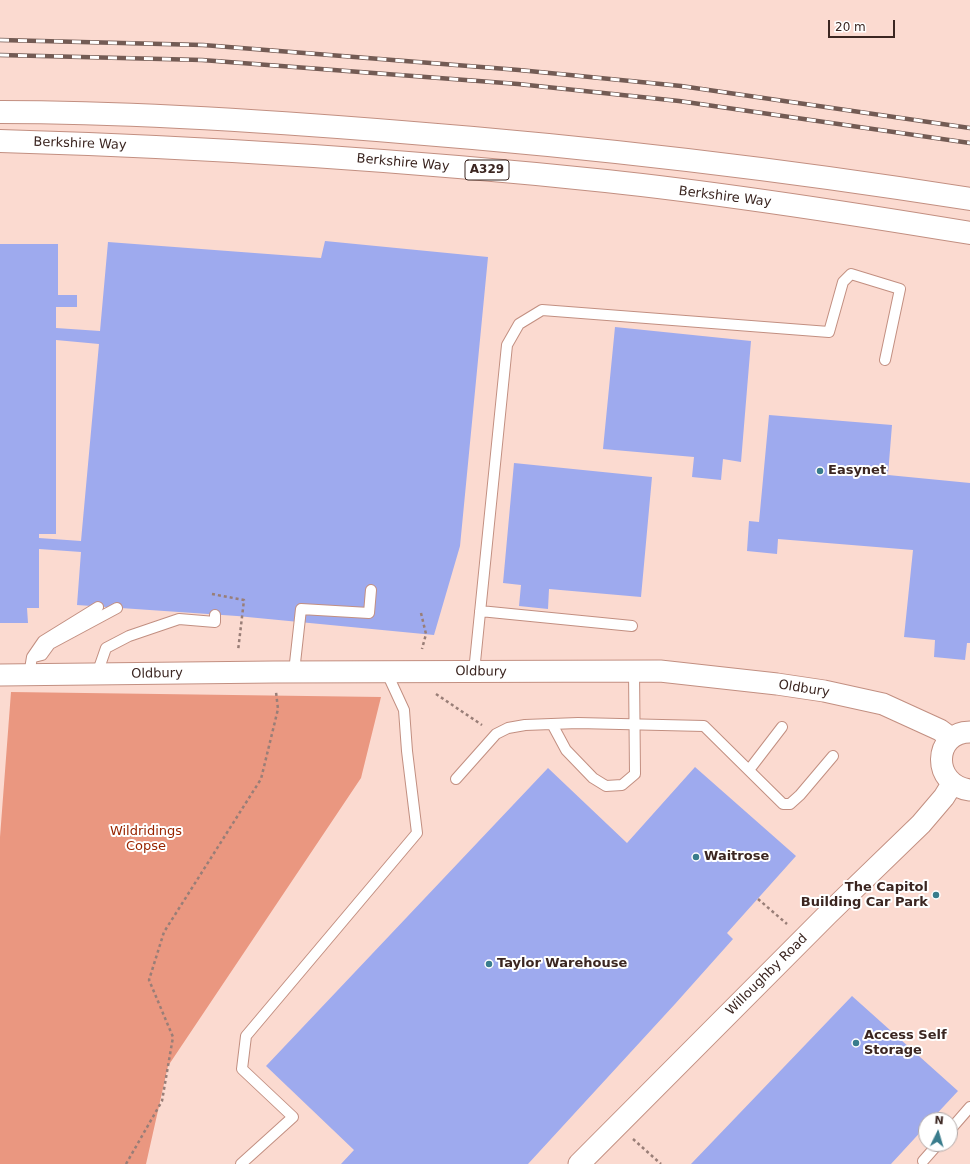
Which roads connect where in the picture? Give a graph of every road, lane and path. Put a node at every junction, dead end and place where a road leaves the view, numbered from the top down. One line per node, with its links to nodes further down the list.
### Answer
1 (0, 112): 3 (highway, A329)
2 (0, 141): 4 (highway, Berkshire Way / A329)
3 (970, 200)
4 (970, 233)
5 (885, 360): 10 (lane)
6 (371, 590): 19 (lane)
7 (212, 594): 14 (path)
8 (98, 606): 16 (lane)
9 (117, 608): 16 (lane)
10 (480, 611): 13 (lane); 20 (lane)
11 (421, 613): 15 (path)
12 (215, 614): 21 (lane)
13 (632, 626)
14 (238, 652)
15 (422, 652)
16 (30, 666): 21 (street, Oldbury); 22 (street, Oldbury)
17 (386, 671): 19 (street, Oldbury); 20 (street, Oldbury); 42 (lane)
18 (634, 671): 20 (street, Oldbury); 26 (lane); 29 (street, Oldbury)
19 (294, 672): 21 (street, Oldbury)
20 (474, 672)
21 (97, 674)
22 (0, 675)
23 (429, 689): 28 (path)
24 (278, 709): 41 (path)
25 (552, 724): 26 (lane); 26 (lane); 28 (lane)
26 (635, 725): 31 (lane)
27 (782, 727): 31 (lane)
28 (496, 734): 32 (lane)
29 (961, 735): 33 (street)
30 (833, 756): 31 (lane)
31 (749, 770)
32 (456, 779)
33 (961, 787): 38 (street, Willoughby Road)
34 (758, 899): 35 (path)
35 (782, 920)
36 (970, 1107): 37 (lane)
37 (958, 1121)
38 (618, 1125): 43 (street, Willoughby Road); 44 (path)
39 (931, 1152): 40 (lane)
40 (923, 1161)
41 (126, 1164)
42 (241, 1164)
43 (579, 1164)
44 (661, 1164)

